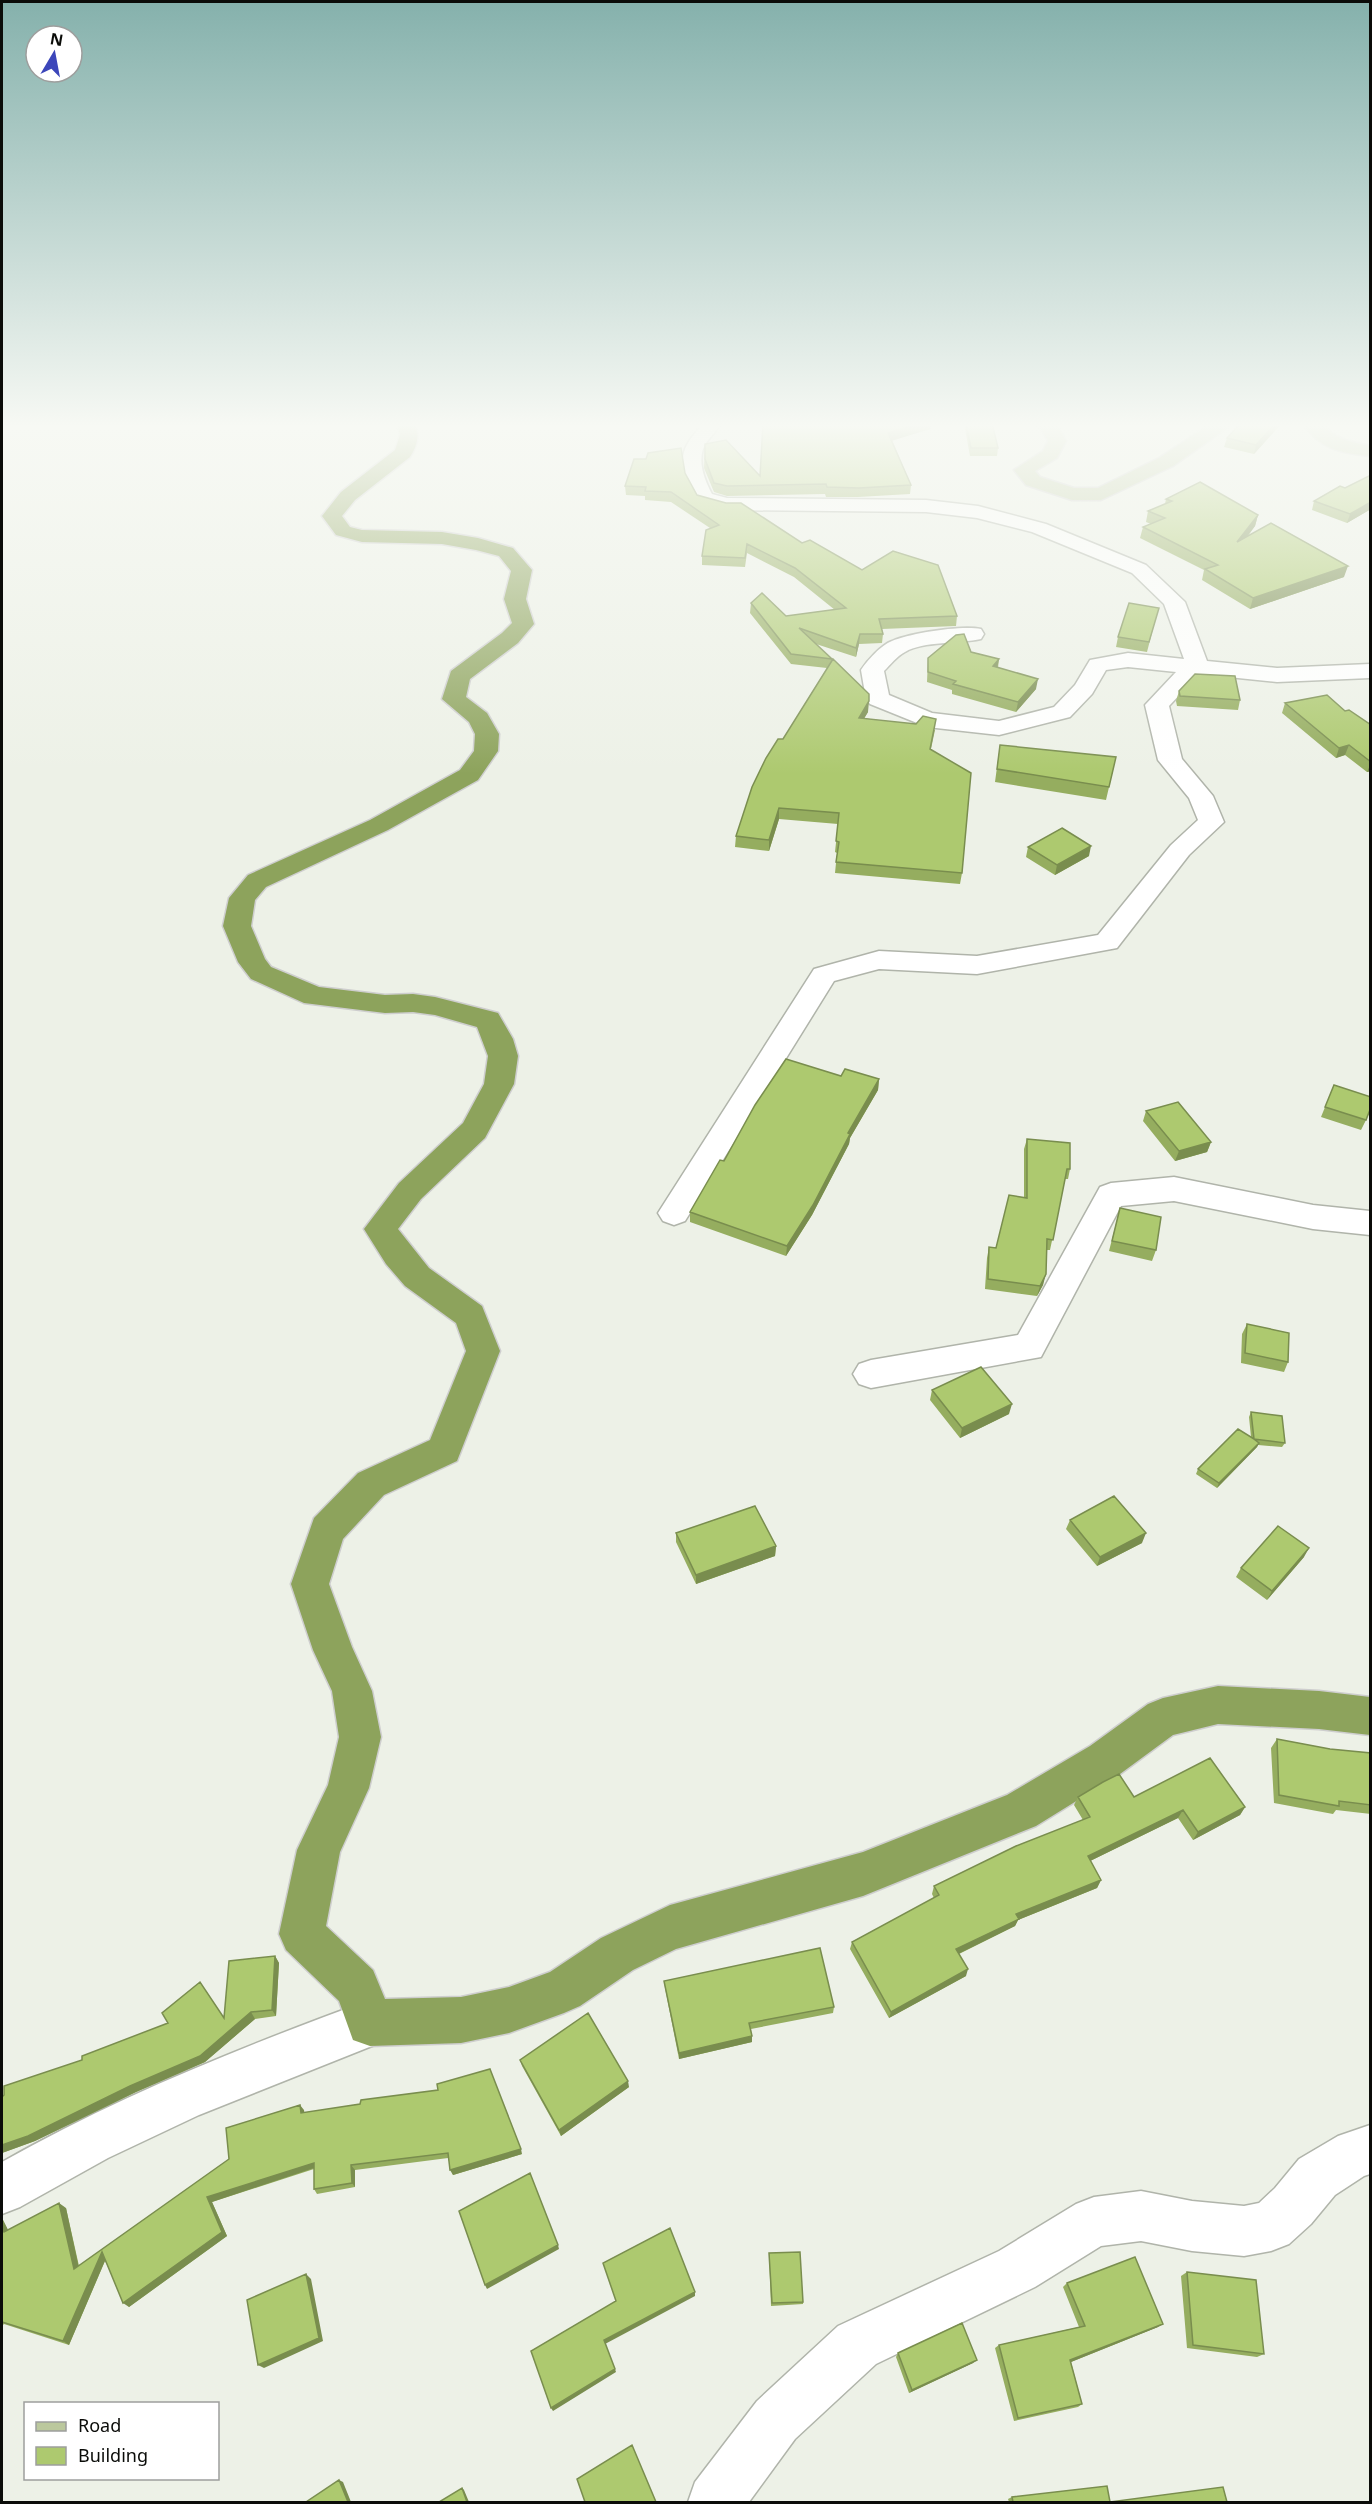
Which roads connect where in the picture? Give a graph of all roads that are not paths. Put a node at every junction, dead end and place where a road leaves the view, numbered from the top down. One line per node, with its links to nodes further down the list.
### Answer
1 (453, 540): 10 (highway)
2 (1069, 540): 4 (street)
3 (973, 634): 4 (street)
4 (1193, 668): 5 (street); 6 (street)
5 (1371, 671)
6 (674, 1213)
7 (1371, 1223): 8 (street)
8 (871, 1374)
9 (1371, 1716): 10 (highway)
10 (370, 2023): 12 (street)
11 (1371, 2150): 13 (street)
12 (2, 2189)
13 (715, 2502)

